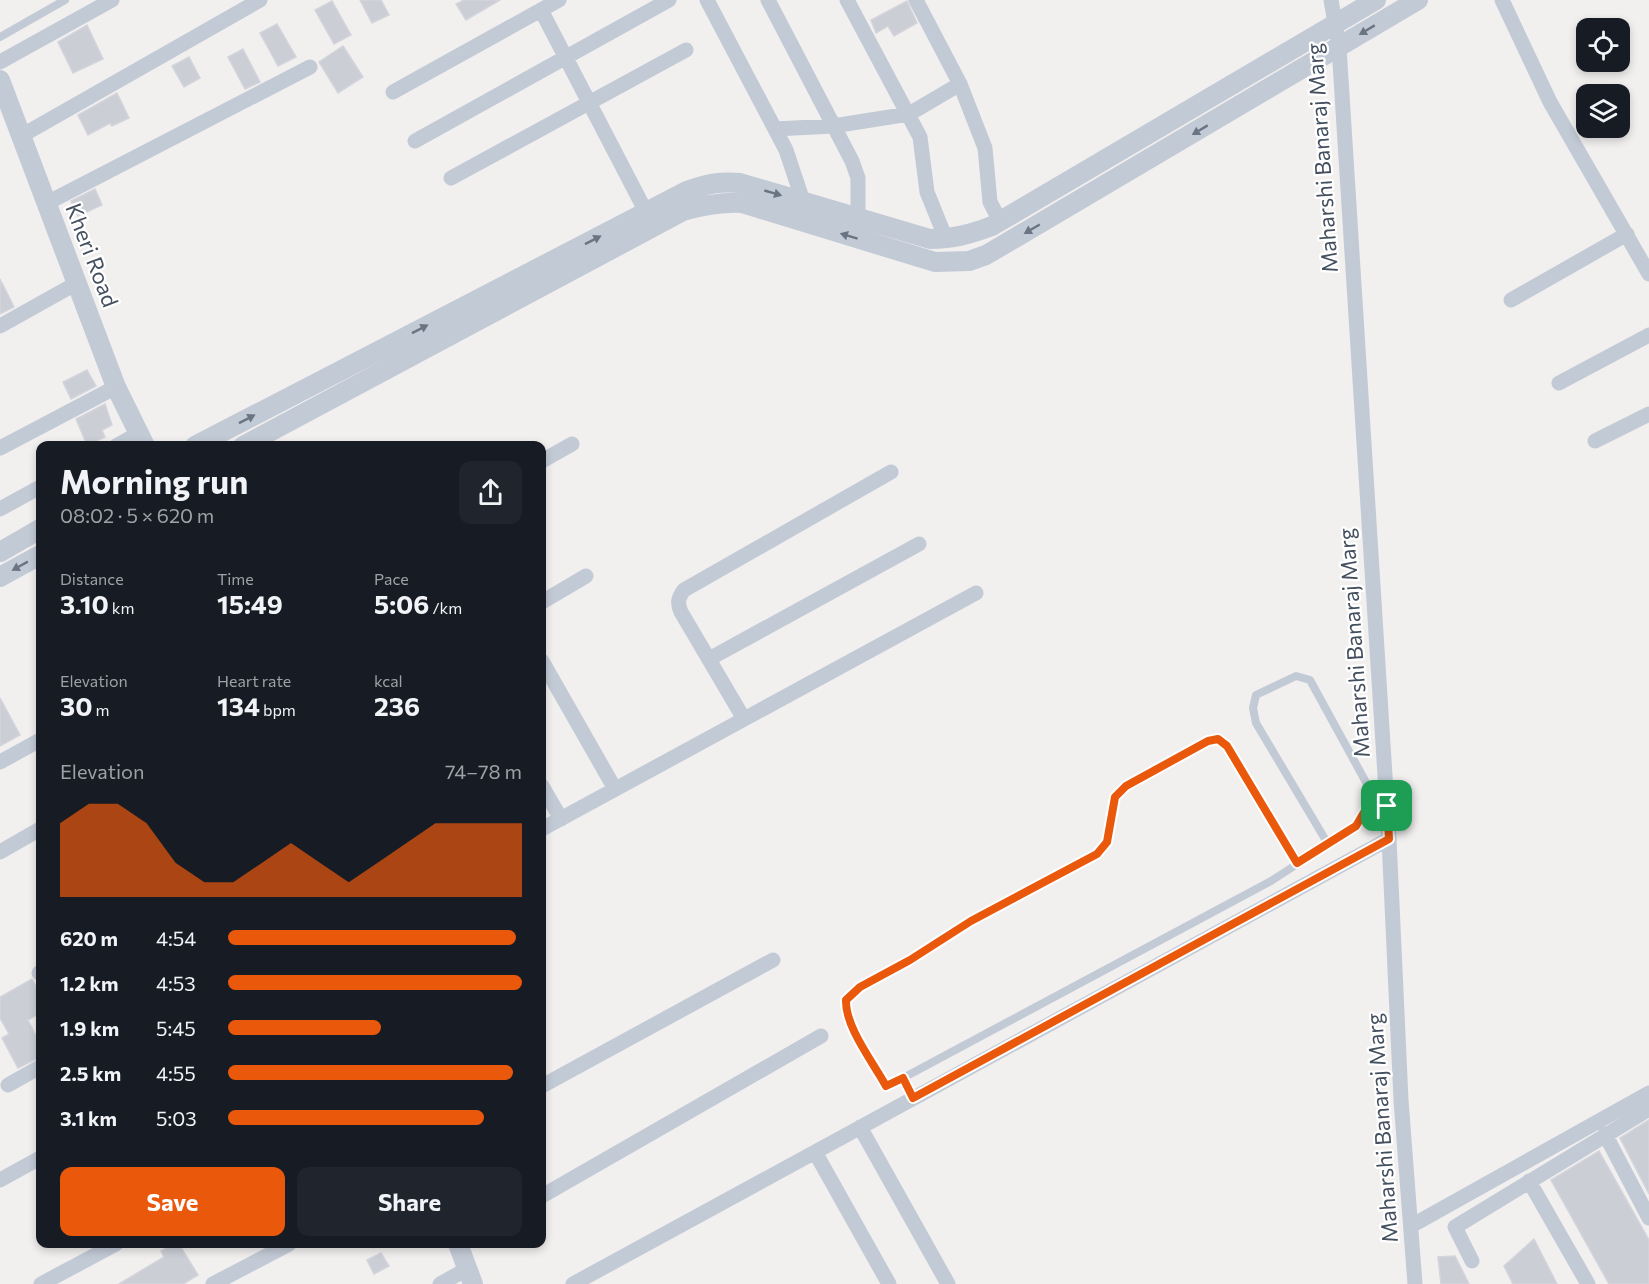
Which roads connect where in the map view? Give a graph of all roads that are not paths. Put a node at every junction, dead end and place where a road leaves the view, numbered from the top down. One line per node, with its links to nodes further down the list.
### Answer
1 (65, 0): 16 (lane)
2 (112, 0): 20 (street)
3 (260, 0): 29 (street)
4 (559, 0): 14 (street)
5 (669, 0): 19 (street)
6 (707, 0): 28 (street)
7 (768, 0): 27 (street)
8 (847, 0): 26 (street)
9 (916, 0): 23 (street)
10 (1330, 0): 15 (street, Maharshi Banaraj Marg)
11 (1376, 0): 15 (street)
12 (1418, 0): 17 (street, one-way to 17)
13 (1502, 0): 37 (street)
14 (541, 10): 19 (street); 24 (street)
15 (1335, 25): 17 (street, Maharshi Banaraj Marg); 36 (street)
16 (0, 37)
17 (1339, 47): 49 (street, one-way to 49); 70 (street, Maharshi Banaraj Marg)
18 (686, 50): 25 (street)
19 (567, 58): 25 (street); 30 (street)
20 (0, 62)
21 (310, 67): 33 (street)
22 (0, 80): 29 (street, Kheri Road)
23 (960, 84): 26 (street); 36 (street)
24 (393, 92)
25 (590, 103): 31 (street); 34 (street)
26 (909, 114): 27 (street); 38 (street)
27 (833, 126): 28 (street); 35 (street)
28 (775, 129): 32 (street)
29 (21, 136): 33 (street, Kheri Road)
30 (415, 141)
31 (451, 178)
32 (803, 201): 34 (street, one-way to 32); 35 (street)
33 (47, 203): 40 (street, Kheri Road)
34 (646, 212): 48 (street, one-way to 34)
35 (858, 217): 38 (street)
36 (1000, 221): 38 (street)
37 (1627, 234): 39 (street); 41 (street)
38 (946, 239)
39 (1649, 274)
40 (77, 283): 42 (street); 45 (street, Kheri Road)
41 (1511, 300)
42 (0, 326)
43 (1649, 335): 44 (street)
44 (1559, 383)
45 (116, 387): 47 (street, Kheri Road); 52 (street)
46 (1649, 414): 50 (street)
47 (142, 439)
48 (205, 441)
49 (252, 441)
50 (1595, 441)
51 (572, 444): 53 (street)
52 (0, 448)
53 (546, 459)
54 (891, 472): 65 (street)
55 (36, 489): 56 (street)
56 (0, 509)
57 (36, 531): 59 (street)
58 (919, 543): 65 (street)
59 (0, 552)
60 (36, 557): 62 (street, one-way to 62)
61 (586, 576): 64 (street)
62 (0, 577)
63 (976, 593): 67 (street)
64 (546, 600)
65 (709, 659): 67 (street)
66 (546, 668): 71 (street)
67 (744, 719): 71 (street)
68 (36, 742): 69 (street)
69 (0, 762)
70 (1386, 786): 73 (street, Maharshi Banaraj Marg); 78 (lane)
71 (615, 789): 74 (street)
72 (546, 793): 74 (street)
73 (1387, 806): 77 (street, Maharshi Banaraj Marg); 78 (lane)
74 (561, 819): 75 (street)
75 (546, 827)
76 (36, 831): 79 (street)
77 (1389, 839): 88 (street); 98 (street, Maharshi Banaraj Marg)
78 (1328, 844): 80 (lane)
79 (0, 852)
80 (1297, 863): 84 (lane); 84 (lane)
81 (773, 960): 85 (street)
82 (821, 1036): 96 (street)
83 (36, 1069): 86 (street)
84 (900, 1079): 88 (lane)
85 (546, 1084)
86 (8, 1085)
87 (1649, 1093): 98 (street)
88 (913, 1098): 90 (street)
89 (1649, 1109): 91 (street)
90 (860, 1127): 92 (street); 109 (street)
91 (1605, 1134): 95 (street); 97 (street)
92 (815, 1152): 107 (street); 108 (street)
93 (36, 1160): 94 (street)
94 (0, 1180)
95 (1529, 1181): 102 (street); 111 (street)
96 (546, 1194)
97 (1648, 1215)
98 (1411, 1226): 110 (street, Maharshi Banaraj Marg)
99 (108, 1248): 104 (street)
100 (281, 1248): 105 (street)
101 (459, 1248): 103 (street)
102 (1472, 1261)
103 (470, 1277): 106 (street)
104 (41, 1284)
105 (213, 1284)
106 (440, 1284)
107 (573, 1284)
108 (889, 1284)
109 (948, 1284)
110 (1415, 1284)
111 (1588, 1284)

